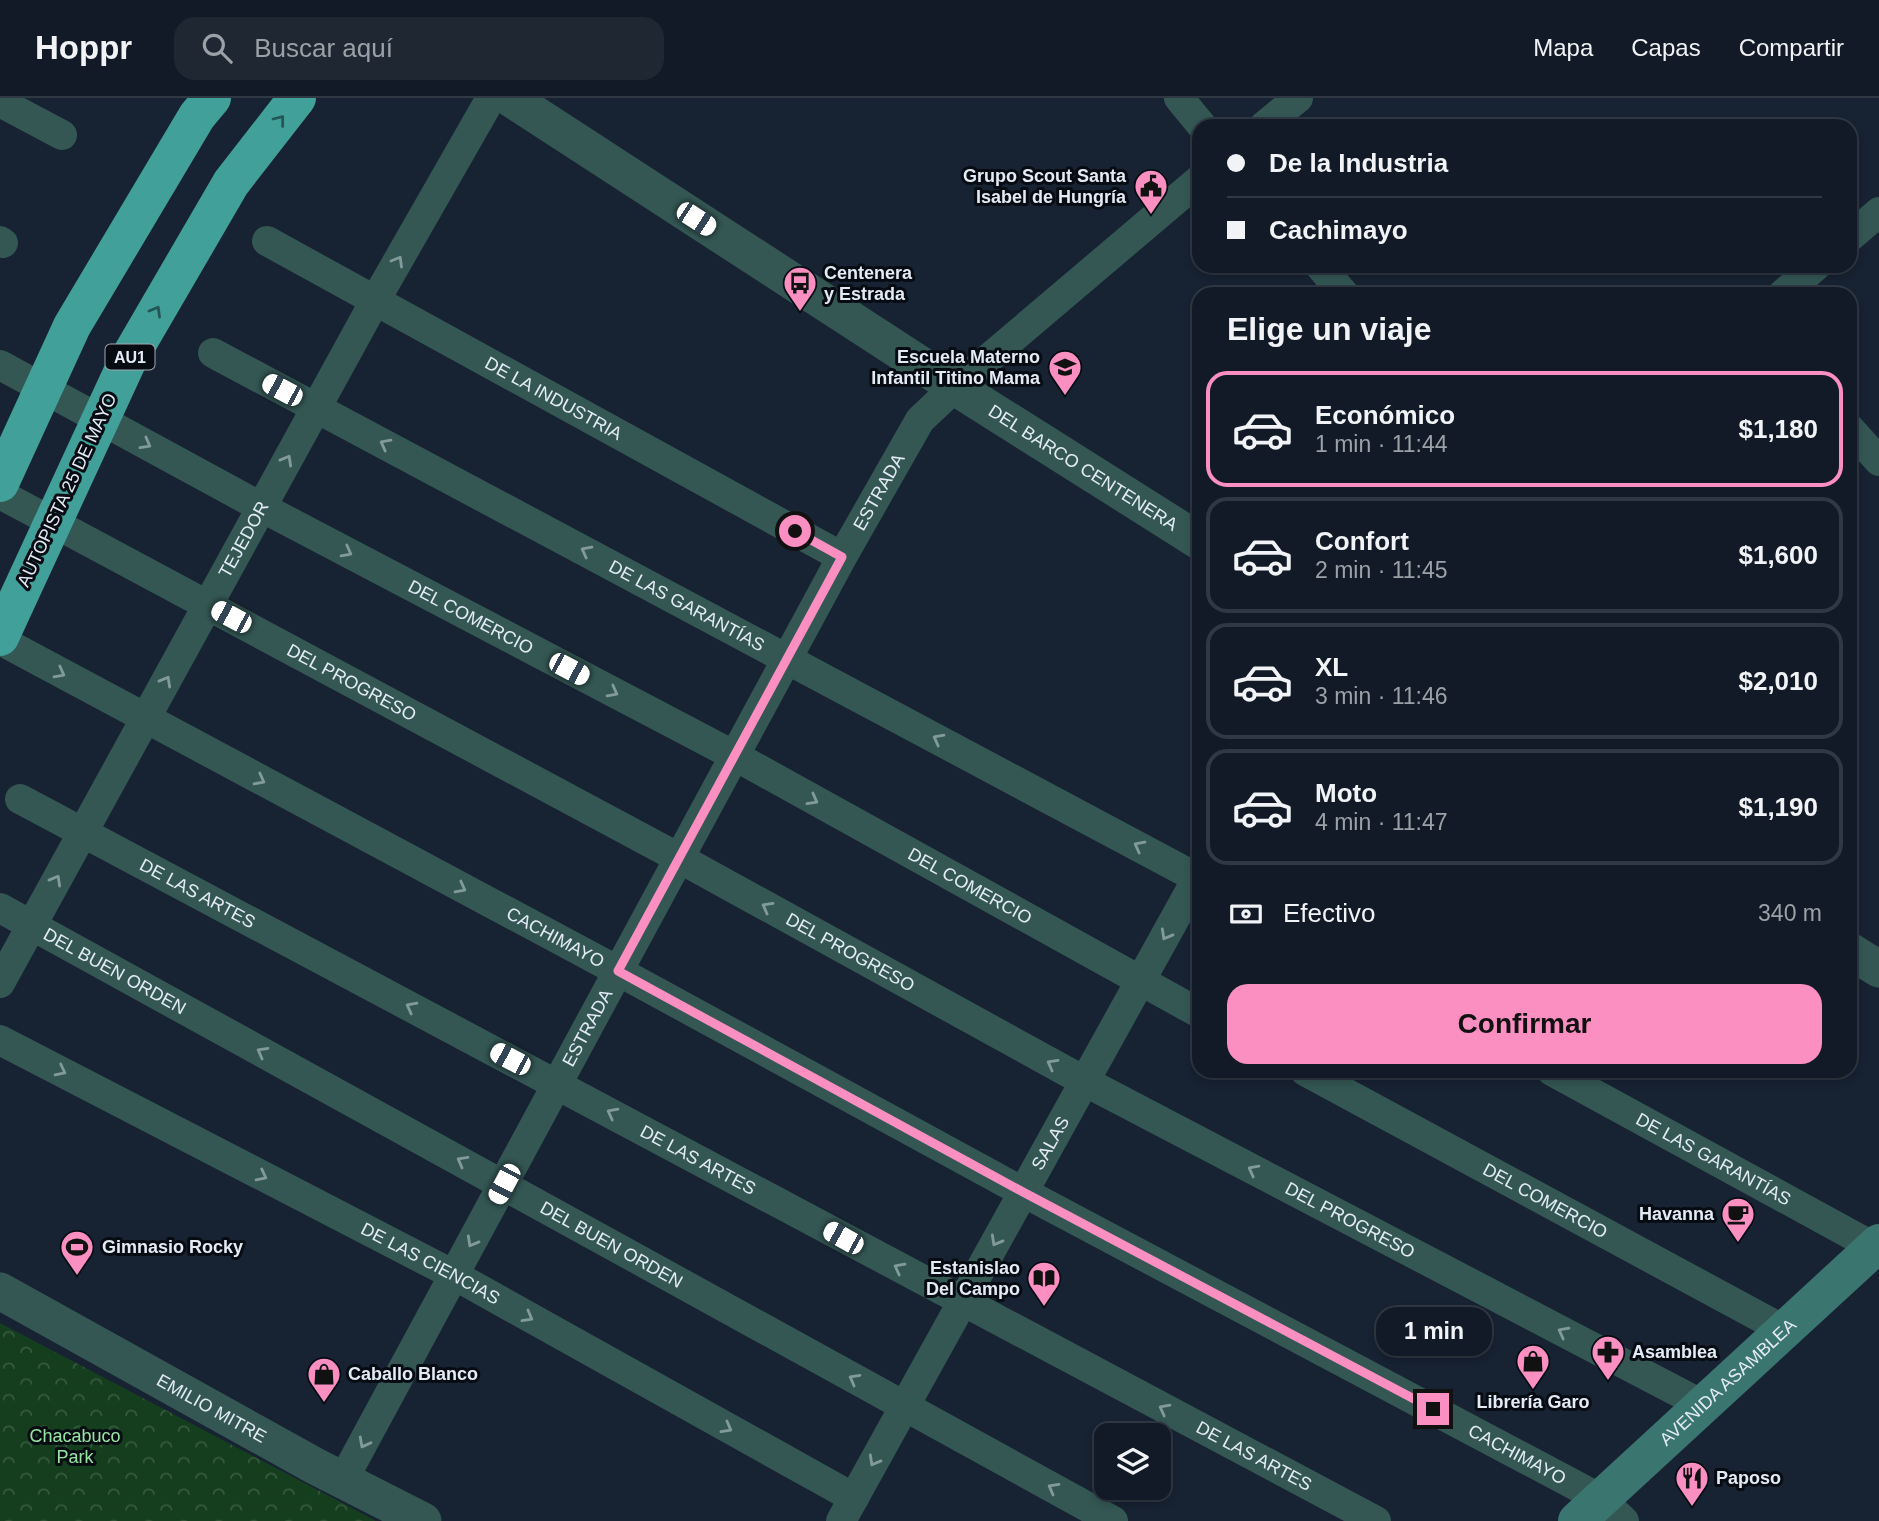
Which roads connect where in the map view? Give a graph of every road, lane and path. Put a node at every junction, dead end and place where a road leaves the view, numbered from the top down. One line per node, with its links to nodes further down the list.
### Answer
1 (212, 98): 26 (highway, bridge)
2 (297, 98): 32 (highway, AUTOPISTA 25 DE MAYO / AU1, one-way to 2, bridge)
3 (491, 98): 19 (street, TEJEDOR, one-way to 3)
4 (510, 98): 22 (street, DEL BARCO CENTENERA)
5 (1180, 98): 8 (street)
6 (1298, 98): 9 (street)
7 (0, 102): 10 (street)
8 (1196, 119)
9 (1272, 119)
10 (62, 135)
11 (1192, 186): 22 (street, ESTRADA)
12 (1879, 212): 13 (street)
13 (1857, 231)
14 (267, 240): 19 (street, DE LA INDUSTRIA)
15 (1326, 273): 17 (street)
16 (1808, 273): 18 (street)
17 (1338, 287)
18 (1791, 287)
19 (376, 299): 23 (street, TEJEDOR); 30 (street, DE LA INDUSTRIA)
20 (213, 353): 23 (street, DE LAS GARANTÍAS)
21 (0, 365): 28 (street, DEL COMERCIO, one-way to 28)
22 (955, 387): 29 (street, DEL BARCO CENTENERA); 30 (street, ESTRADA)
23 (316, 407): 28 (street, TEJEDOR, one-way to 23); 33 (street, DE LAS GARANTÍAS, one-way to 23)
24 (1857, 437): 25 (street)
25 (1879, 461)
26 (0, 483)
27 (0, 495): 31 (street, DEL PROGRESO)
28 (261, 507): 31 (street, TEJEDOR); 35 (street, DEL COMERCIO, one-way to 35)
29 (1192, 537)
30 (842, 557): 33 (street, ESTRADA)
31 (208, 605): 34 (street, TEJEDOR, one-way to 31); 38 (street, DEL PROGRESO)
32 (0, 639): 34 (street, CACHIMAYO, one-way to 34)
33 (787, 659): 35 (street, ESTRADA); 39 (street, DE LAS GARANTÍAS, one-way to 33)
34 (145, 719): 37 (street, TEJEDOR); 45 (street, CACHIMAYO, one-way to 45)
35 (735, 756): 38 (street, ESTRADA); 46 (street, DEL COMERCIO, one-way to 46)
36 (20, 799): 37 (street, DE LAS ARTES)
37 (82, 834): 42 (street, TEJEDOR, one-way to 37); 53 (street, DE LAS ARTES, one-way to 37)
38 (679, 858): 45 (street, ESTRADA); 52 (street, DEL PROGRESO, one-way to 38)
39 (1192, 874)
40 (1192, 888): 46 (street, SALAS, one-way to 46)
41 (0, 908): 42 (street, DEL BUEN ORDEN)
42 (32, 925): 47 (street, TEJEDOR); 54 (street, DEL BUEN ORDEN, one-way to 42)
43 (1857, 955): 44 (street)
44 (1879, 969)
45 (618, 971): 53 (street, ESTRADA); 55 (street, CACHIMAYO)
46 (1140, 981): 48 (street, DEL COMERCIO); 52 (street, SALAS)
47 (0, 983)
48 (1192, 1009)
49 (0, 1040): 57 (street, DE LAS CIENCIAS, one-way to 57)
50 (1318, 1078): 60 (street, DEL COMERCIO)
51 (1565, 1078): 56 (street, DE LAS GARANTÍAS)
52 (1084, 1081): 55 (street, SALAS); 61 (street, DEL PROGRESO, one-way to 52)
53 (557, 1084): 54 (street, ESTRADA); 59 (street, DE LAS ARTES, one-way to 53)
54 (504, 1184): 57 (street, ESTRADA, one-way to 57); 62 (street, DEL BUEN ORDEN, one-way to 54)
55 (1023, 1192): 59 (street, SALAS, one-way to 59); 65 (street, CACHIMAYO)
56 (1877, 1245): 60 (main road, AVENIDA ASAMBLEA)
57 (454, 1275): 63 (street, ESTRADA, one-way to 63); 64 (street, DE LAS CIENCIAS, one-way to 64)
58 (0, 1291): 63 (street, EMILIO MITRE)
59 (962, 1302): 62 (street, SALAS); 68 (street, DE LAS ARTES, one-way to 59)
60 (1784, 1330): 61 (main road, AVENIDA ASAMBLEA)
61 (1703, 1405): 65 (main road, AVENIDA ASAMBLEA)
62 (904, 1407): 64 (street, SALAS, one-way to 64); 67 (street, DEL BUEN ORDEN, one-way to 62)
63 (343, 1480): 66 (street, EMILIO MITRE)
64 (847, 1509)
65 (1601, 1514)
66 (423, 1521)
67 (1113, 1521)
68 (1376, 1521)

